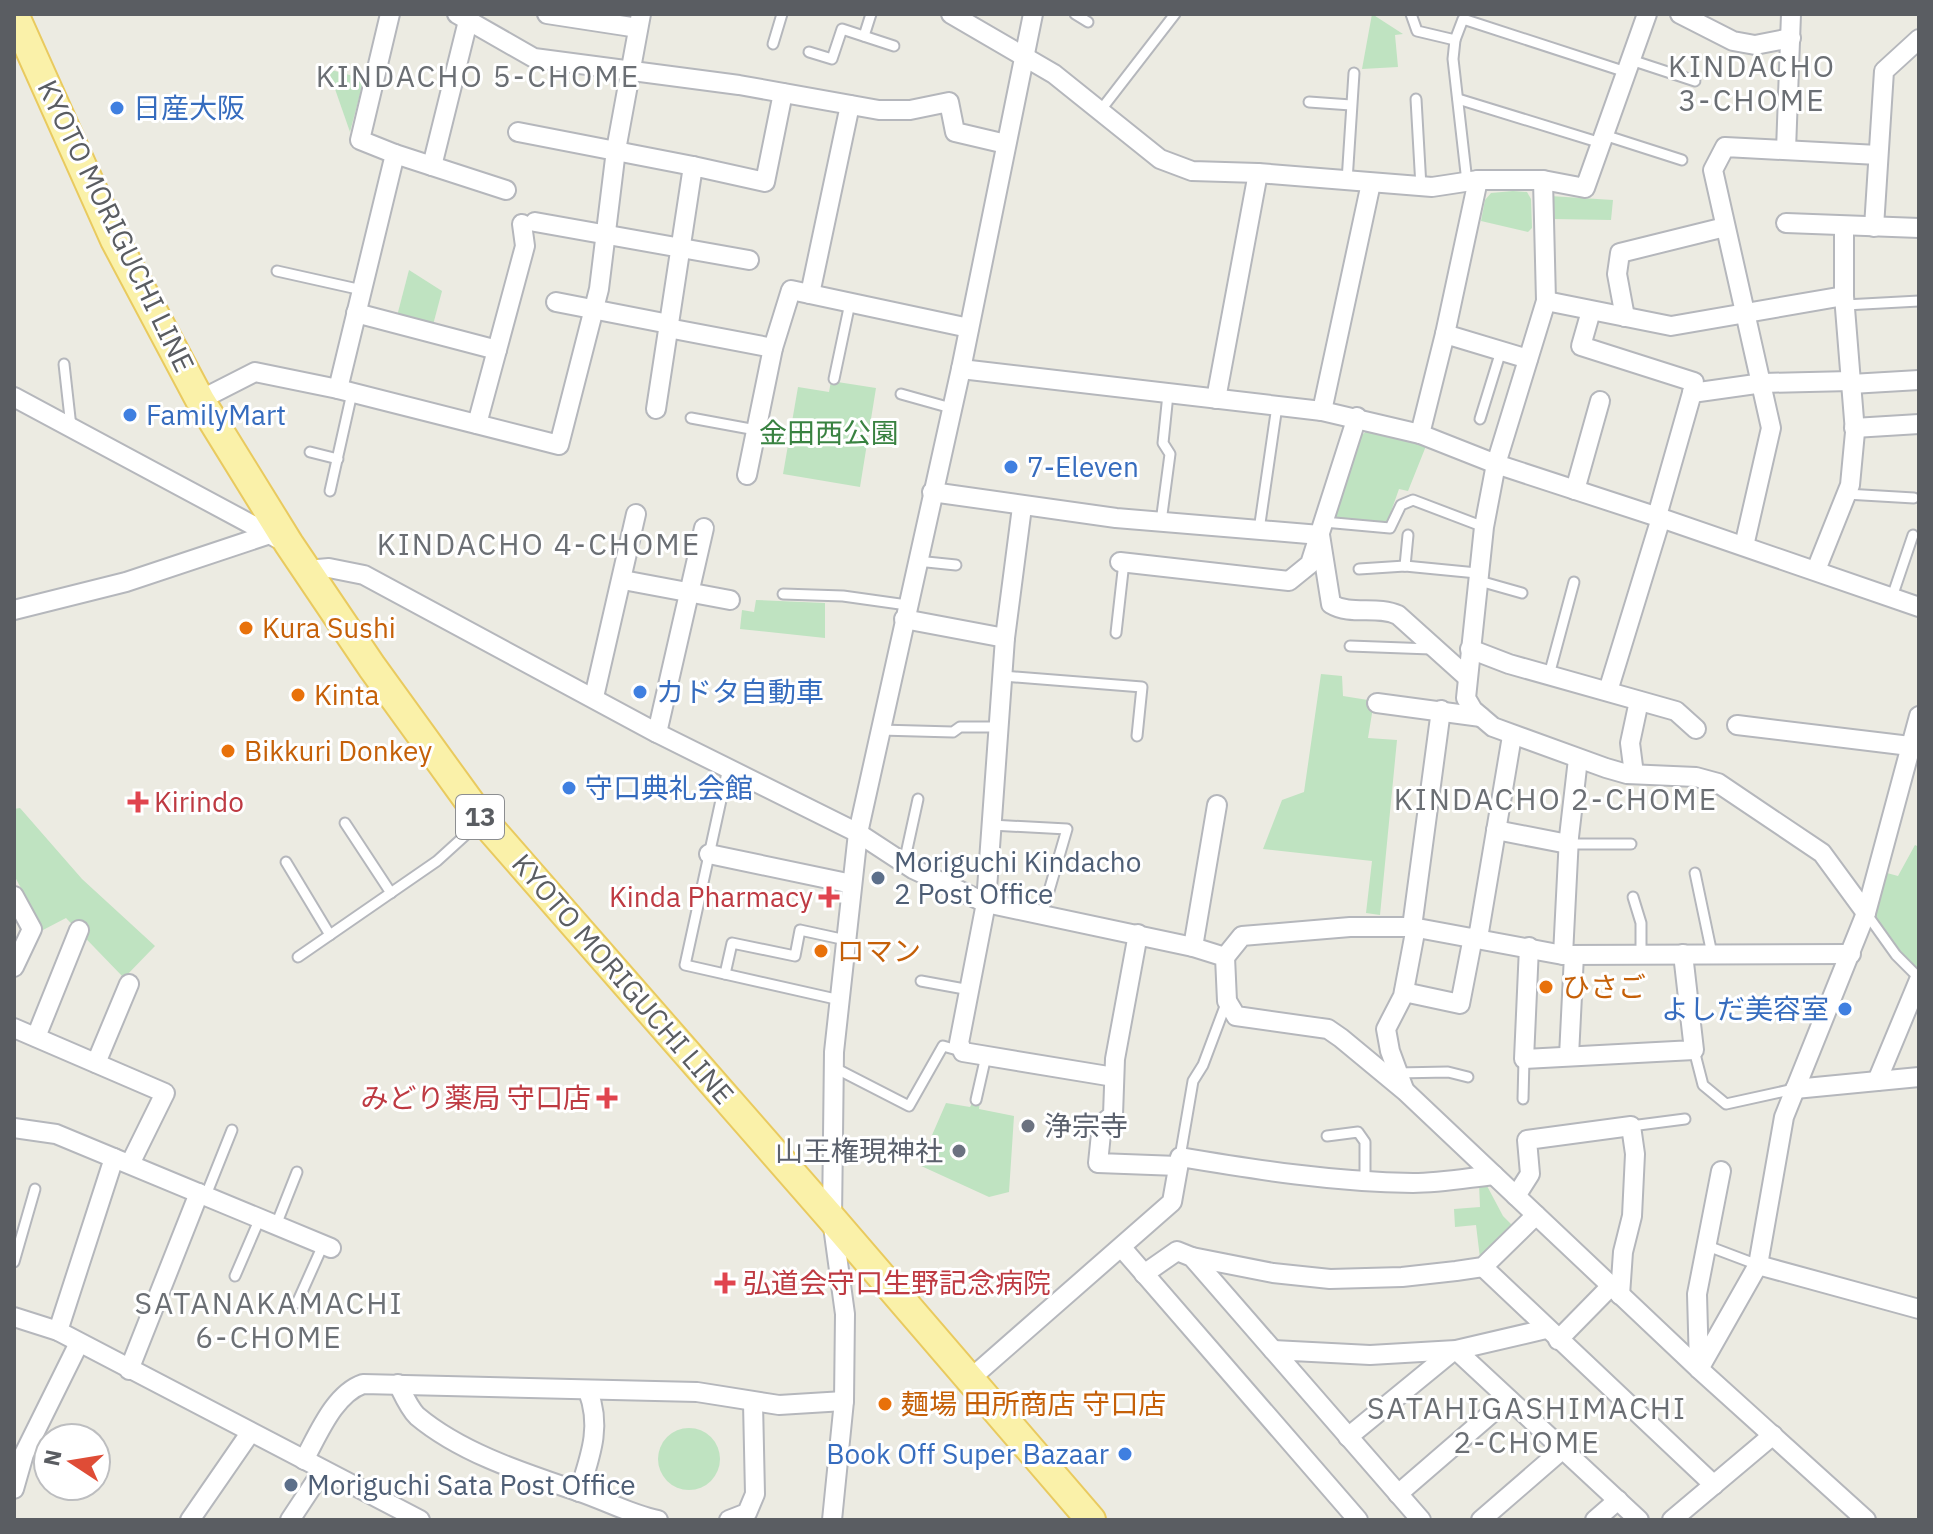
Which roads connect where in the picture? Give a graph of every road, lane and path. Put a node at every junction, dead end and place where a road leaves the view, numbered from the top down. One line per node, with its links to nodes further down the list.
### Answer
1 (14, 14): 26 (main road, KYOTO MORIGUCHI LINE / 13)
2 (390, 14): 43 (street)
3 (547, 14): 15 (street)
4 (782, 14): 22 (lane)
5 (871, 14): 18 (lane)
6 (951, 14): 25 (street)
7 (1033, 14): 25 (street)
8 (1075, 14): 16 (lane)
9 (1175, 14): 37 (lane)
10 (1411, 14): 21 (lane)
11 (1647, 14): 27 (street)
12 (1680, 14): 17 (street)
13 (1791, 14): 19 (street)
14 (463, 17): 28 (street); 46 (street)
15 (640, 21): 28 (street)
16 (1088, 22)
17 (1712, 22): 19 (street)
18 (864, 36): 23 (lane); 24 (lane)
19 (1791, 38): 42 (street)
20 (1919, 39): 44 (street)
21 (1455, 40): 27 (lane); 33 (lane)
22 (773, 44)
23 (894, 46)
24 (809, 52)
25 (1024, 55): 37 (street); 40 (street)
26 (24, 62): 95 (main road, KYOTO MORIGUCHI LINE / 13)
27 (1628, 66): 30 (lane); 39 (street)
28 (629, 72): 31 (street); 41 (street)
29 (1354, 73): 36 (lane)
30 (1695, 81)
31 (783, 93): 35 (street); 47 (street)
32 (1416, 99): 53 (lane)
33 (1458, 99): 39 (lane); 51 (lane)
34 (1309, 102): 36 (lane)
35 (850, 105): 40 (street); 65 (street)
36 (1351, 105): 50 (lane)
37 (1100, 111): 48 (street)
38 (518, 132): 41 (street)
39 (1602, 139): 45 (lane); 49 (street)
40 (1006, 144): 77 (street)
41 (616, 150): 47 (street); 60 (street)
42 (1786, 150): 44 (street); 57 (street)
43 (395, 154): 46 (street); 64 (street)
44 (1878, 155): 58 (street)
45 (1682, 160)
46 (432, 166): 54 (street)
47 (693, 166): 61 (street)
48 (1258, 173): 50 (street); 94 (street)
49 (1543, 180): 51 (street); 67 (street)
50 (1347, 181): 52 (street)
51 (1472, 181): 53 (street); 78 (street)
52 (1371, 183): 53 (street); 100 (street)
53 (1421, 187)
54 (506, 190)
55 (1786, 223): 56 (street)
56 (1844, 226): 58 (street); 66 (street)
57 (1725, 227): 74 (street); 75 (street)
58 (1874, 227): 59 (street)
59 (1919, 228)
60 (606, 233): 61 (street); 71 (street); 80 (street)
61 (681, 247): 62 (street); 76 (street)
62 (749, 260)
63 (277, 271): 64 (lane)
64 (362, 290): 73 (street)
65 (810, 294): 70 (street); 79 (street)
66 (1844, 300): 68 (lane); 74 (street); 87 (street)
67 (1546, 301): 72 (street); 82 (street)
68 (1919, 301)
69 (556, 302): 71 (street)
70 (850, 303): 77 (street); 85 (lane)
71 (594, 310): 76 (street); 104 (street)
72 (1591, 311): 75 (street); 90 (street)
73 (356, 313): 80 (street); 89 (street)
74 (1745, 313): 75 (street); 88 (street)
75 (1625, 317)
76 (669, 326): 79 (street); 99 (street)
77 (969, 328): 84 (street)
78 (1445, 334): 81 (street); 109 (street)
79 (773, 348): 108 (street)
80 (497, 350): 104 (street)
81 (1501, 351): 82 (street); 103 (lane)
82 (1528, 359): 112 (street)
83 (64, 364): 106 (lane)
84 (961, 369): 92 (street); 98 (street)
85 (834, 379)
86 (1919, 380): 87 (street)
87 (1851, 382): 88 (street); 107 (street)
88 (1763, 383): 90 (street); 130 (street)
89 (345, 391): 95 (street); 104 (street); 111 (lane)
90 (1692, 393): 121 (street)
91 (901, 394): 98 (lane)
92 (1168, 394): 94 (street); 122 (lane)
93 (14, 397): 106 (street)
94 (1216, 399): 97 (street)
95 (200, 400): 129 (main road, KYOTO MORIGUCHI LINE / 13)
96 (1600, 401): 114 (street)
97 (1277, 406): 100 (street); 126 (lane)
98 (951, 408): 116 (street)
99 (656, 409)
100 (1322, 411): 101 (street)
101 (1357, 417): 109 (street); 125 (street)
102 (691, 418): 108 (lane)
103 (1480, 419)
104 (477, 424)
105 (1919, 424): 107 (street)
106 (71, 427): 129 (street)
107 (1854, 428): 117 (street)
108 (756, 430): 113 (street)
109 (1420, 434): 112 (street)
110 (310, 452): 111 (lane)
111 (338, 459): 115 (lane)
112 (1496, 464): 114 (street); 123 (street)
113 (747, 475)
114 (1575, 490): 121 (street)
115 (330, 491)
116 (932, 492): 119 (street); 131 (street)
117 (1846, 494): 118 (lane); 137 (street)
118 (1914, 498)
119 (1022, 507): 122 (street); 150 (street)
120 (636, 514): 139 (street)
121 (1659, 517): 130 (street); 157 (street)
122 (1161, 522): 126 (street)
123 (1484, 527): 125 (lane); 138 (street)
124 (704, 528): 141 (street)
125 (1322, 529): 126 (street); 132 (street); 152 (street)
126 (1259, 530)
127 (1408, 535): 134 (lane)
128 (1913, 535): 144 (lane)
129 (279, 539): 136 (main road, KYOTO MORIGUCHI LINE / 13); 147 (street)
130 (1744, 546): 137 (street)
131 (917, 561): 133 (lane); 148 (street)
132 (1122, 562): 149 (lane)
133 (956, 565)
134 (1405, 566): 135 (lane); 138 (lane)
135 (1359, 569)
136 (307, 570): 158 (street); 177 (main road, KYOTO MORIGUCHI LINE / 13)
137 (1816, 570): 144 (street)
138 (1477, 577): 142 (lane); 153 (street)
139 (623, 580): 141 (street); 158 (street)
140 (1574, 582): 154 (lane)
141 (688, 593): 145 (street); 168 (street)
142 (1522, 593)
143 (783, 594): 148 (lane)
144 (1892, 597): 146 (street)
145 (730, 600)
146 (1919, 607)
147 (14, 610)
148 (906, 612): 150 (street); 167 (street)
149 (1116, 633)
150 (1005, 638): 155 (street)
151 (1350, 646): 152 (lane)
152 (1436, 649): 156 (street)
153 (1470, 649): 154 (street); 156 (street)
154 (1549, 675): 157 (street)
155 (1003, 676): 165 (street); 169 (lane)
156 (1467, 677): 163 (street)
157 (1608, 691): 159 (street)
158 (594, 697): 168 (street)
159 (1639, 701): 166 (street); 174 (street)
160 (1377, 703): 161 (street)
161 (1441, 710): 163 (street); 195 (street)
162 (1919, 716): 171 (street)
163 (1481, 717): 170 (street)
164 (1737, 725): 171 (street)
165 (999, 727): 167 (lane); 179 (street)
166 (1696, 729)
167 (880, 730): 181 (street)
168 (657, 733): 173 (street)
169 (1137, 736)
170 (1512, 736): 172 (street); 180 (street)
171 (1910, 746): 193 (street)
172 (1578, 759): 174 (street); 182 (street)
173 (728, 768): 181 (street); 184 (lane)
174 (1634, 774): 193 (street)
175 (918, 799): 186 (lane)
176 (1217, 805): 201 (street)
177 (482, 819): 189 (lane); 253 (main road, KYOTO MORIGUCHI LINE / 13)
178 (345, 823): 189 (lane)
179 (991, 825): 192 (street); 194 (lane)
180 (1496, 830): 182 (street); 199 (street)
181 (858, 833): 186 (street); 188 (street)
182 (1568, 844): 183 (lane); 206 (street)
183 (1631, 844)
184 (709, 854): 188 (street); 211 (lane)
185 (286, 862): 198 (lane)
186 (904, 863): 192 (street)
187 (1695, 873): 204 (lane)
188 (852, 884): 200 (street)
189 (391, 893): 198 (lane)
190 (14, 896): 210 (street)
191 (1633, 897): 207 (lane)
192 (986, 903): 194 (street); 215 (street)
193 (1866, 913): 205 (street); 212 (lane)
194 (1042, 915): 197 (street)
195 (1414, 927): 199 (street); 209 (street); 216 (street)
196 (79, 930): 220 (street)
197 (1138, 934): 201 (street); 229 (street)
198 (330, 935): 208 (lane)
199 (1476, 938): 202 (street); 216 (street)
200 (846, 940): 211 (lane); 217 (street)
201 (1193, 947): 209 (street)
202 (1529, 947): 206 (street); 225 (street)
203 (1683, 954): 204 (street); 207 (street); 221 (street)
204 (1712, 954): 205 (street)
205 (1851, 954): 233 (street)
206 (1568, 955): 207 (street); 224 (street)
207 (1641, 955)
208 (298, 957)
209 (1225, 957): 218 (street)
210 (14, 967)
211 (725, 974): 217 (lane)
212 (1919, 979): 232 (street)
213 (921, 981): 215 (lane)
214 (129, 984): 226 (street)
215 (970, 990): 222 (street)
216 (1404, 992): 228 (street)
217 (840, 1000): 227 (street)
218 (1227, 1001): 234 (street); 243 (lane)
219 (14, 1028): 220 (street)
220 (36, 1037): 226 (street)
221 (1694, 1050): 224 (street); 233 (lane)
222 (963, 1052): 223 (street); 227 (lane)
223 (986, 1056): 229 (street); 236 (lane)
224 (1569, 1056): 225 (street)
225 (1524, 1059): 235 (lane)
226 (96, 1063): 242 (street)
227 (833, 1067): 253 (street)
228 (1397, 1073): 230 (lane); 234 (street)
229 (1114, 1077): 243 (street)
230 (1468, 1077)
231 (1919, 1077): 232 (street)
232 (1877, 1081): 233 (street)
233 (1795, 1089): 261 (street)
234 (1405, 1091): 246 (street)
235 (1523, 1099)
236 (976, 1100)
237 (1685, 1119): 238 (lane)
238 (1631, 1126): 250 (street); 265 (street)
239 (14, 1128): 242 (street)
240 (232, 1130): 249 (lane)
241 (1327, 1136): 247 (lane)
242 (122, 1161): 249 (street); 269 (street)
243 (1179, 1161): 247 (street); 258 (street)
244 (1721, 1171): 256 (street)
245 (297, 1172): 255 (lane)
246 (1494, 1175): 247 (street); 250 (street)
247 (1365, 1180)
248 (35, 1189): 254 (lane)
249 (202, 1194): 255 (street); 275 (street)
250 (1516, 1196): 251 (street)
251 (1536, 1215): 262 (street); 265 (street)
252 (14, 1217): 254 (lane)
253 (832, 1219): 276 (main road, KYOTO MORIGUCHI LINE / 13); 280 (street)
254 (26, 1220): 260 (lane)
255 (268, 1222): 257 (street); 264 (lane)
256 (1705, 1245): 261 (lane); 274 (street)
257 (327, 1246): 266 (lane)
258 (1122, 1248): 263 (street); 276 (street)
259 (1192, 1257): 262 (street); 263 (street); 272 (street)
260 (14, 1262)
261 (1758, 1265): 267 (street); 274 (street)
262 (1483, 1267): 270 (street)
263 (1144, 1274): 300 (street)
264 (235, 1276)
265 (1616, 1291): 270 (street); 274 (street)
266 (297, 1303)
267 (1919, 1309)
268 (14, 1317): 269 (street)
269 (58, 1331): 271 (street)
270 (1552, 1334): 273 (street); 288 (street)
271 (79, 1343): 275 (street); 289 (street)
272 (1273, 1350): 273 (street); 284 (street)
273 (1454, 1350): 279 (street); 284 (street)
274 (1699, 1369): 283 (street)
275 (129, 1370): 282 (street)
276 (970, 1379): 299 (main road, KYOTO MORIGUCHI LINE / 13)
277 (398, 1384): 278 (street); 286 (street); 290 (street)
278 (588, 1391): 281 (street); 290 (street)
279 (1508, 1399): 285 (street); 291 (street)
280 (844, 1401): 281 (street); 298 (street)
281 (753, 1403): 297 (street)
282 (250, 1433): 286 (street); 294 (street)
283 (1773, 1435): 288 (street); 306 (street)
284 (1348, 1437): 291 (street)
285 (1563, 1449): 292 (street); 302 (street)
286 (304, 1460): 287 (street)
287 (323, 1470): 293 (street); 295 (street)
288 (1714, 1485): 305 (street)
289 (14, 1489)
290 (579, 1492): 296 (street)
291 (1398, 1494): 301 (street)
292 (1618, 1500): 303 (street); 304 (street)
293 (408, 1517)
294 (190, 1520)
295 (290, 1520)
296 (658, 1520)
297 (729, 1520)
298 (832, 1520)
299 (1091, 1520)
300 (1358, 1520)
301 (1421, 1520)
302 (1481, 1520)
303 (1595, 1520)
304 (1639, 1520)
305 (1672, 1520)
306 (1866, 1520)

